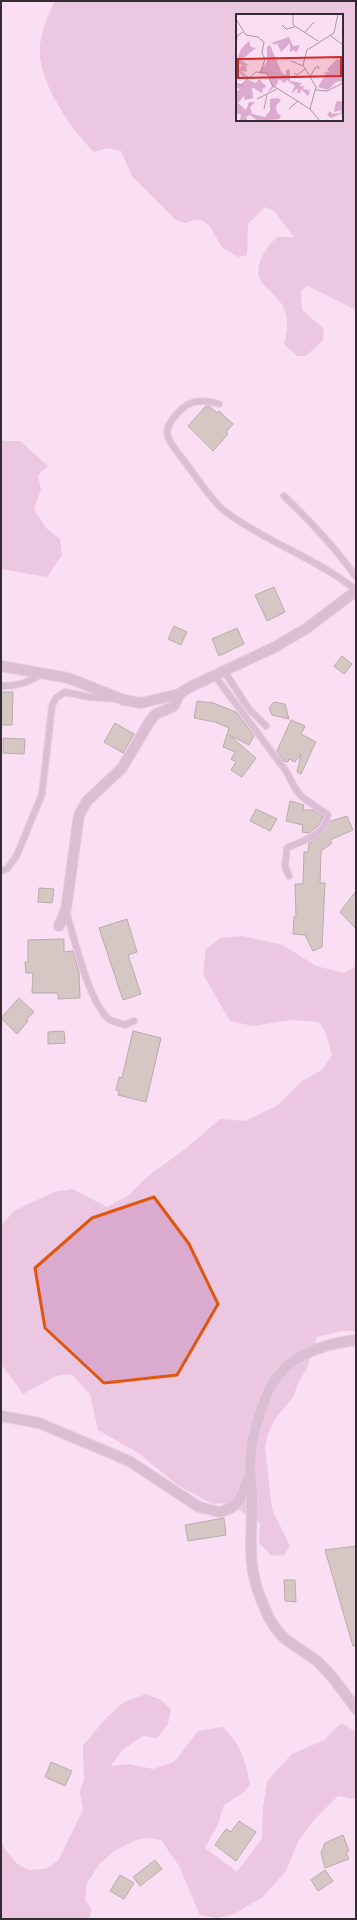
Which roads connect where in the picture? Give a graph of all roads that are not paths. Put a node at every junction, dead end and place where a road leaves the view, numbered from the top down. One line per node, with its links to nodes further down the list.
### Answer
1 (219, 404): 4 (lane)
2 (284, 496): 3 (lane)
3 (356, 577)
4 (356, 590): 7 (street)
5 (1, 666): 6 (street)
6 (43, 673): 8 (lane); 10 (street)
7 (220, 673): 9 (street); 11 (lane); 13 (lane)
8 (1, 686)
9 (179, 694): 10 (street); 14 (street)
10 (124, 700): 12 (lane)
11 (266, 726)
12 (1, 871)
13 (289, 876)
14 (66, 909): 15 (street); 16 (lane)
15 (59, 926)
16 (134, 1020)
17 (356, 1340): 19 (street)
18 (1, 1416): 19 (street)
19 (250, 1476): 20 (street)
20 (352, 1701): 21 (street)
21 (356, 1709)

